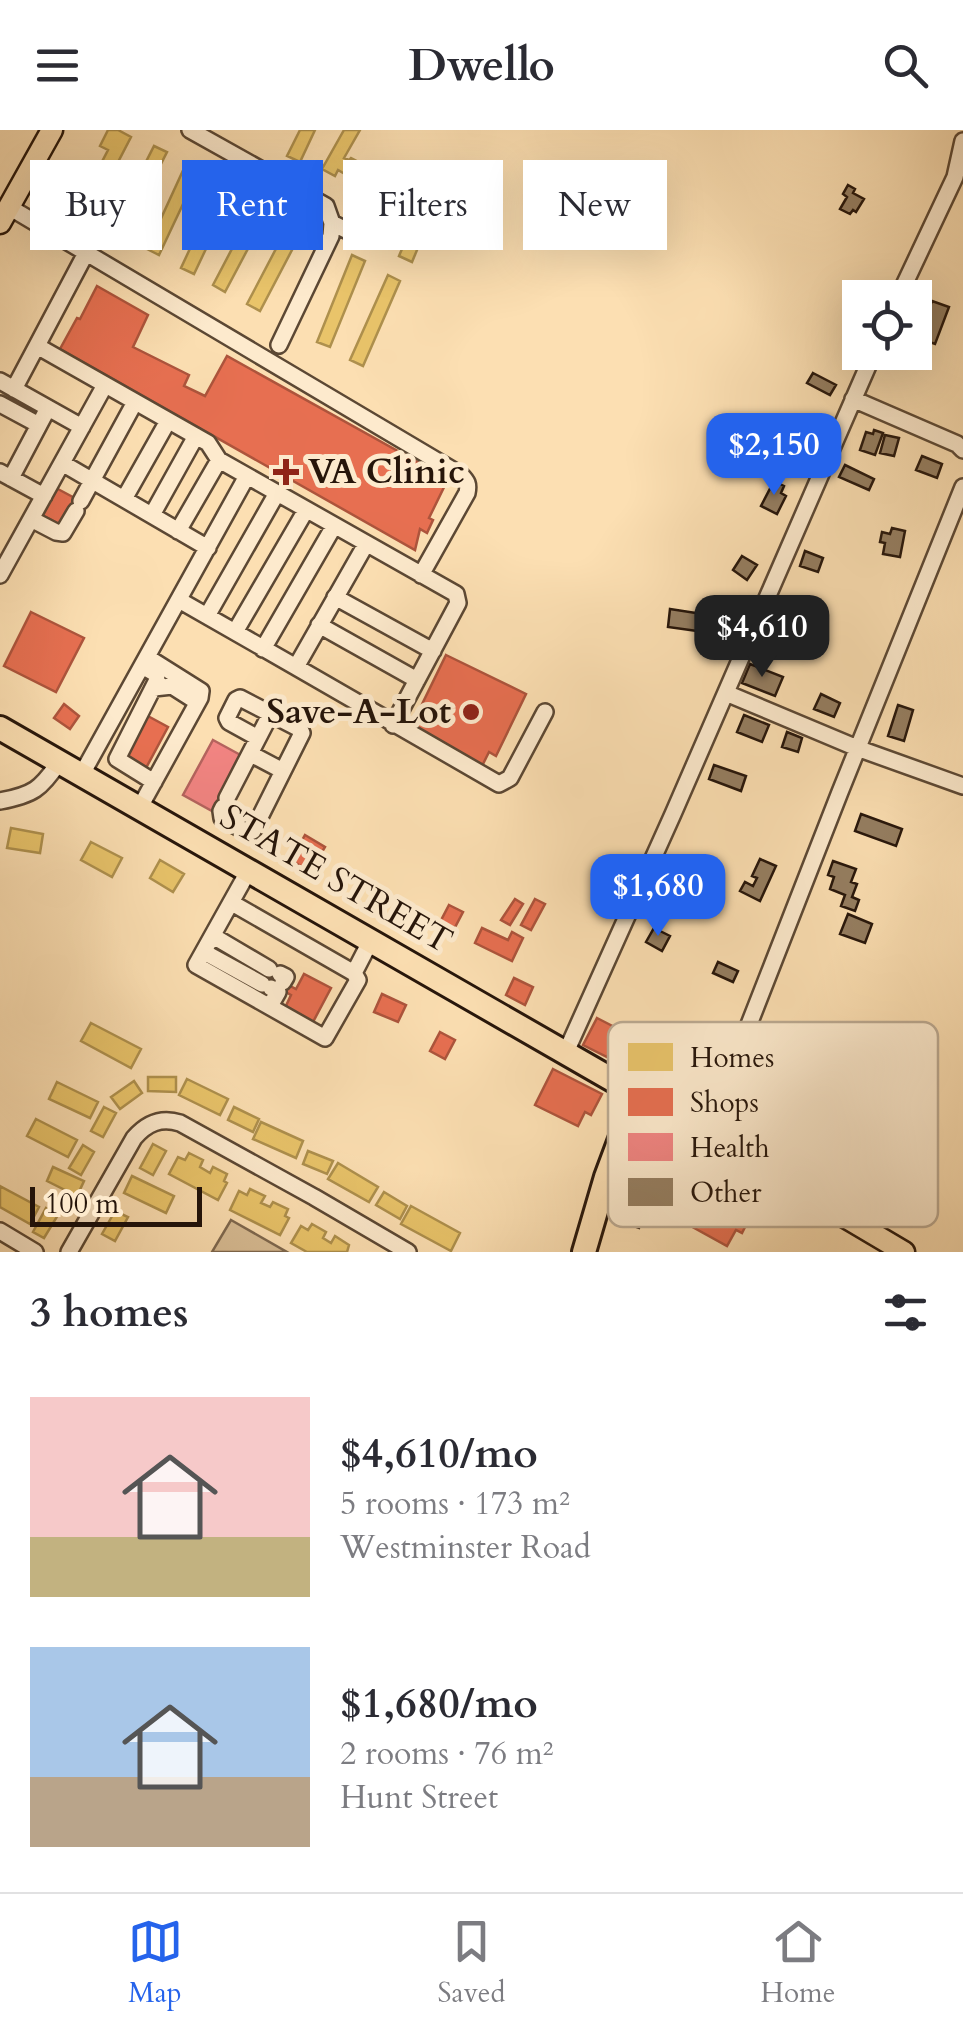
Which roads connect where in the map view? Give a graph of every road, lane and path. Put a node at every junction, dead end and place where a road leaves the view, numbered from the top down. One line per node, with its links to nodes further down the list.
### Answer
1 (52, 130): 4 (main road)
2 (190, 130): 5 (street)
3 (963, 141): 8 (street)
4 (4, 215): 7 (street)
5 (332, 223): 6 (street); 9 (street)
6 (343, 228)
7 (86, 253): 10 (street); 40 (street)
8 (906, 280)
9 (278, 345)
10 (36, 346): 12 (street); 13 (street)
11 (866, 370): 14 (street)
12 (7, 385): 17 (street)
13 (105, 385): 15 (street); 20 (street)
14 (853, 399): 22 (street); 51 (street)
15 (135, 402): 18 (street); 27 (street)
16 (0, 404): 19 (street)
17 (48, 408): 19 (street); 20 (street)
18 (168, 421): 21 (street); 31 (street)
19 (39, 425): 25 (street)
20 (82, 427): 24 (street)
21 (196, 436): 23 (street); 33 (street)
22 (963, 450)
23 (219, 460): 26 (street); 36 (street)
24 (59, 467): 27 (street); 30 (street)
25 (5, 475): 30 (street)
26 (247, 476): 29 (street); 38 (street)
27 (92, 480): 31 (street); 34 (street)
28 (963, 487): 59 (street)
29 (277, 493): 32 (street); 43 (street)
30 (44, 496): 34 (street)
31 (124, 500): 33 (street)
32 (306, 510): 35 (street); 45 (street)
33 (152, 516): 36 (street)
34 (31, 519): 39 (street)
35 (334, 526): 37 (street); 46 (street)
36 (178, 531): 38 (street)
37 (366, 544): 40 (street); 41 (street)
38 (208, 548): 42 (street)
39 (0, 575)
40 (421, 575): 47 (street)
41 (335, 597): 44 (street); 47 (street)
42 (179, 600): 43 (street); 48 (street)
43 (207, 616): 45 (street)
44 (320, 625): 49 (street); 50 (street)
45 (235, 632): 46 (street)
46 (263, 648): 49 (street)
47 (433, 651): 50 (street)
48 (145, 661): 52 (street); 53 (street); 63 (street)
49 (296, 666): 56 (street)
50 (417, 680): 56 (street)
51 (726, 692): 59 (street); 78 (street)
52 (152, 693): 53 (street); 64 (street)
53 (193, 700): 64 (street)
54 (545, 712): 56 (street)
55 (271, 713): 58 (street); 58 (street); 62 (street)
56 (393, 724)
57 (0, 728): 61 (highway, STATE STREET)
58 (258, 738): 60 (street)
59 (858, 748): 65 (street); 77 (street)
60 (255, 756): 62 (street); 68 (street); 68 (street)
61 (59, 762): 63 (highway, STATE STREET); 66 (street)
62 (284, 771): 68 (street)
63 (82, 774): 67 (highway, STATE STREET)
64 (154, 782): 67 (street)
65 (963, 786)
66 (0, 801)
67 (140, 807): 69 (highway, STATE STREET)
68 (227, 813): 69 (street)
69 (217, 851): 70 (highway, STATE STREET)
70 (249, 870): 71 (street); 73 (highway, STATE STREET)
71 (232, 902): 72 (street); 75 (street)
72 (213, 936): 74 (street); 76 (street)
73 (371, 940): 75 (street); 78 (highway, STATE STREET)
74 (204, 952): 76 (street); 76 (street)
75 (354, 973): 76 (street)
76 (274, 986)
77 (750, 1022)
78 (566, 1052): 79 (highway, STATE STREET)
79 (608, 1083)
80 (608, 1171): 86 (highway)
81 (862, 1227): 87 (main road, STATE STREET)
82 (0, 1231): 83 (street)
83 (35, 1252)
84 (69, 1252): 85 (street)
85 (408, 1252)
86 (584, 1252)
87 (904, 1252)

